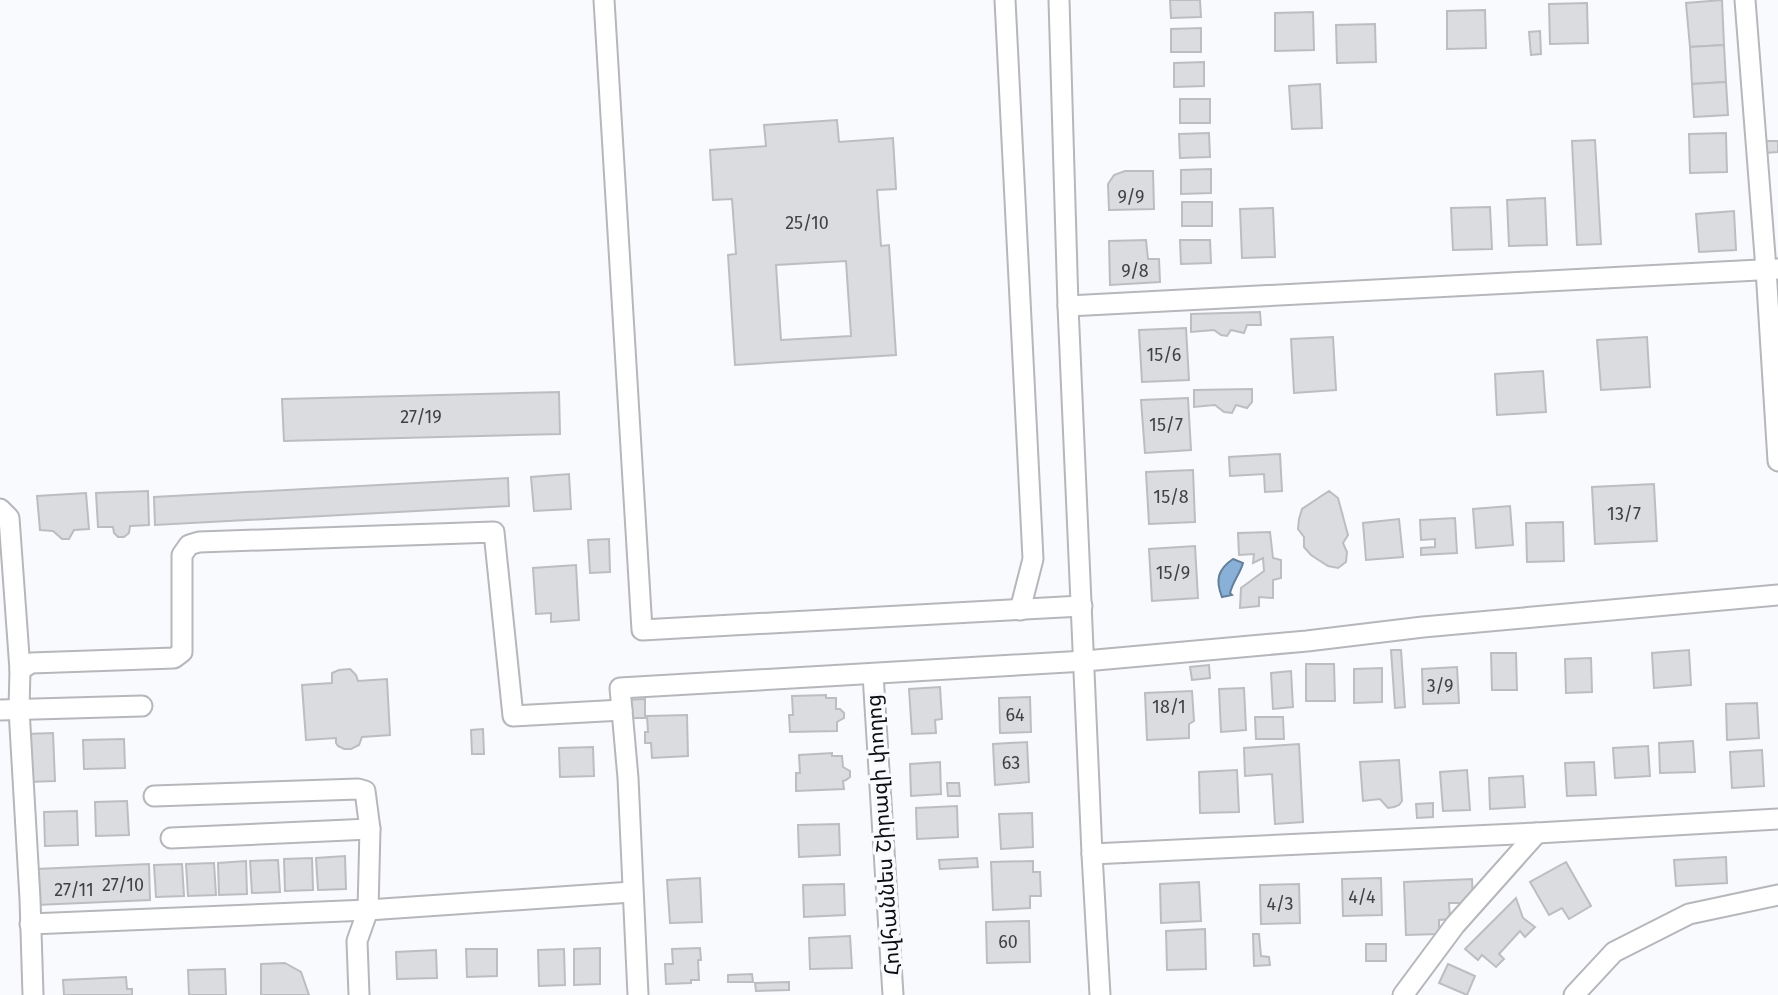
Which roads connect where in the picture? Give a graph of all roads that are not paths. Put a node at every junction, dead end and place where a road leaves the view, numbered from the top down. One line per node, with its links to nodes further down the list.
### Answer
1 (604, 0): 11 (street)
2 (1005, 0): 11 (street)
3 (1059, 0): 6 (street)
4 (1745, 0): 5 (street)
5 (1772, 269): 6 (street); 7 (street)
6 (1068, 306): 10 (street)
7 (1778, 461)
8 (0, 509): 13 (street)
9 (1778, 595): 12 (street)
10 (1082, 606): 11 (street); 12 (street)
11 (1020, 610)
12 (1085, 661): 14 (street); 23 (street)
13 (20, 670): 16 (street); 17 (street)
14 (873, 674): 17 (street); 31 (street, Հովհաննես Շիրազի փողոց)
15 (142, 706): 16 (street)
16 (9, 709): 27 (street)
17 (622, 710): 24 (street)
18 (154, 796): 20 (street)
19 (1778, 820): 21 (street)
20 (370, 829): 22 (street); 26 (street)
21 (1537, 833): 23 (street); 33 (street)
22 (171, 838)
23 (1092, 854): 32 (street)
24 (632, 892): 26 (street); 30 (street)
25 (1778, 895): 34 (street)
26 (368, 910): 27 (street); 29 (street)
27 (30, 924): 28 (street)
28 (33, 995)
29 (359, 995)
30 (638, 995)
31 (893, 995)
32 (1101, 995)
33 (1404, 995)
34 (1574, 995)

